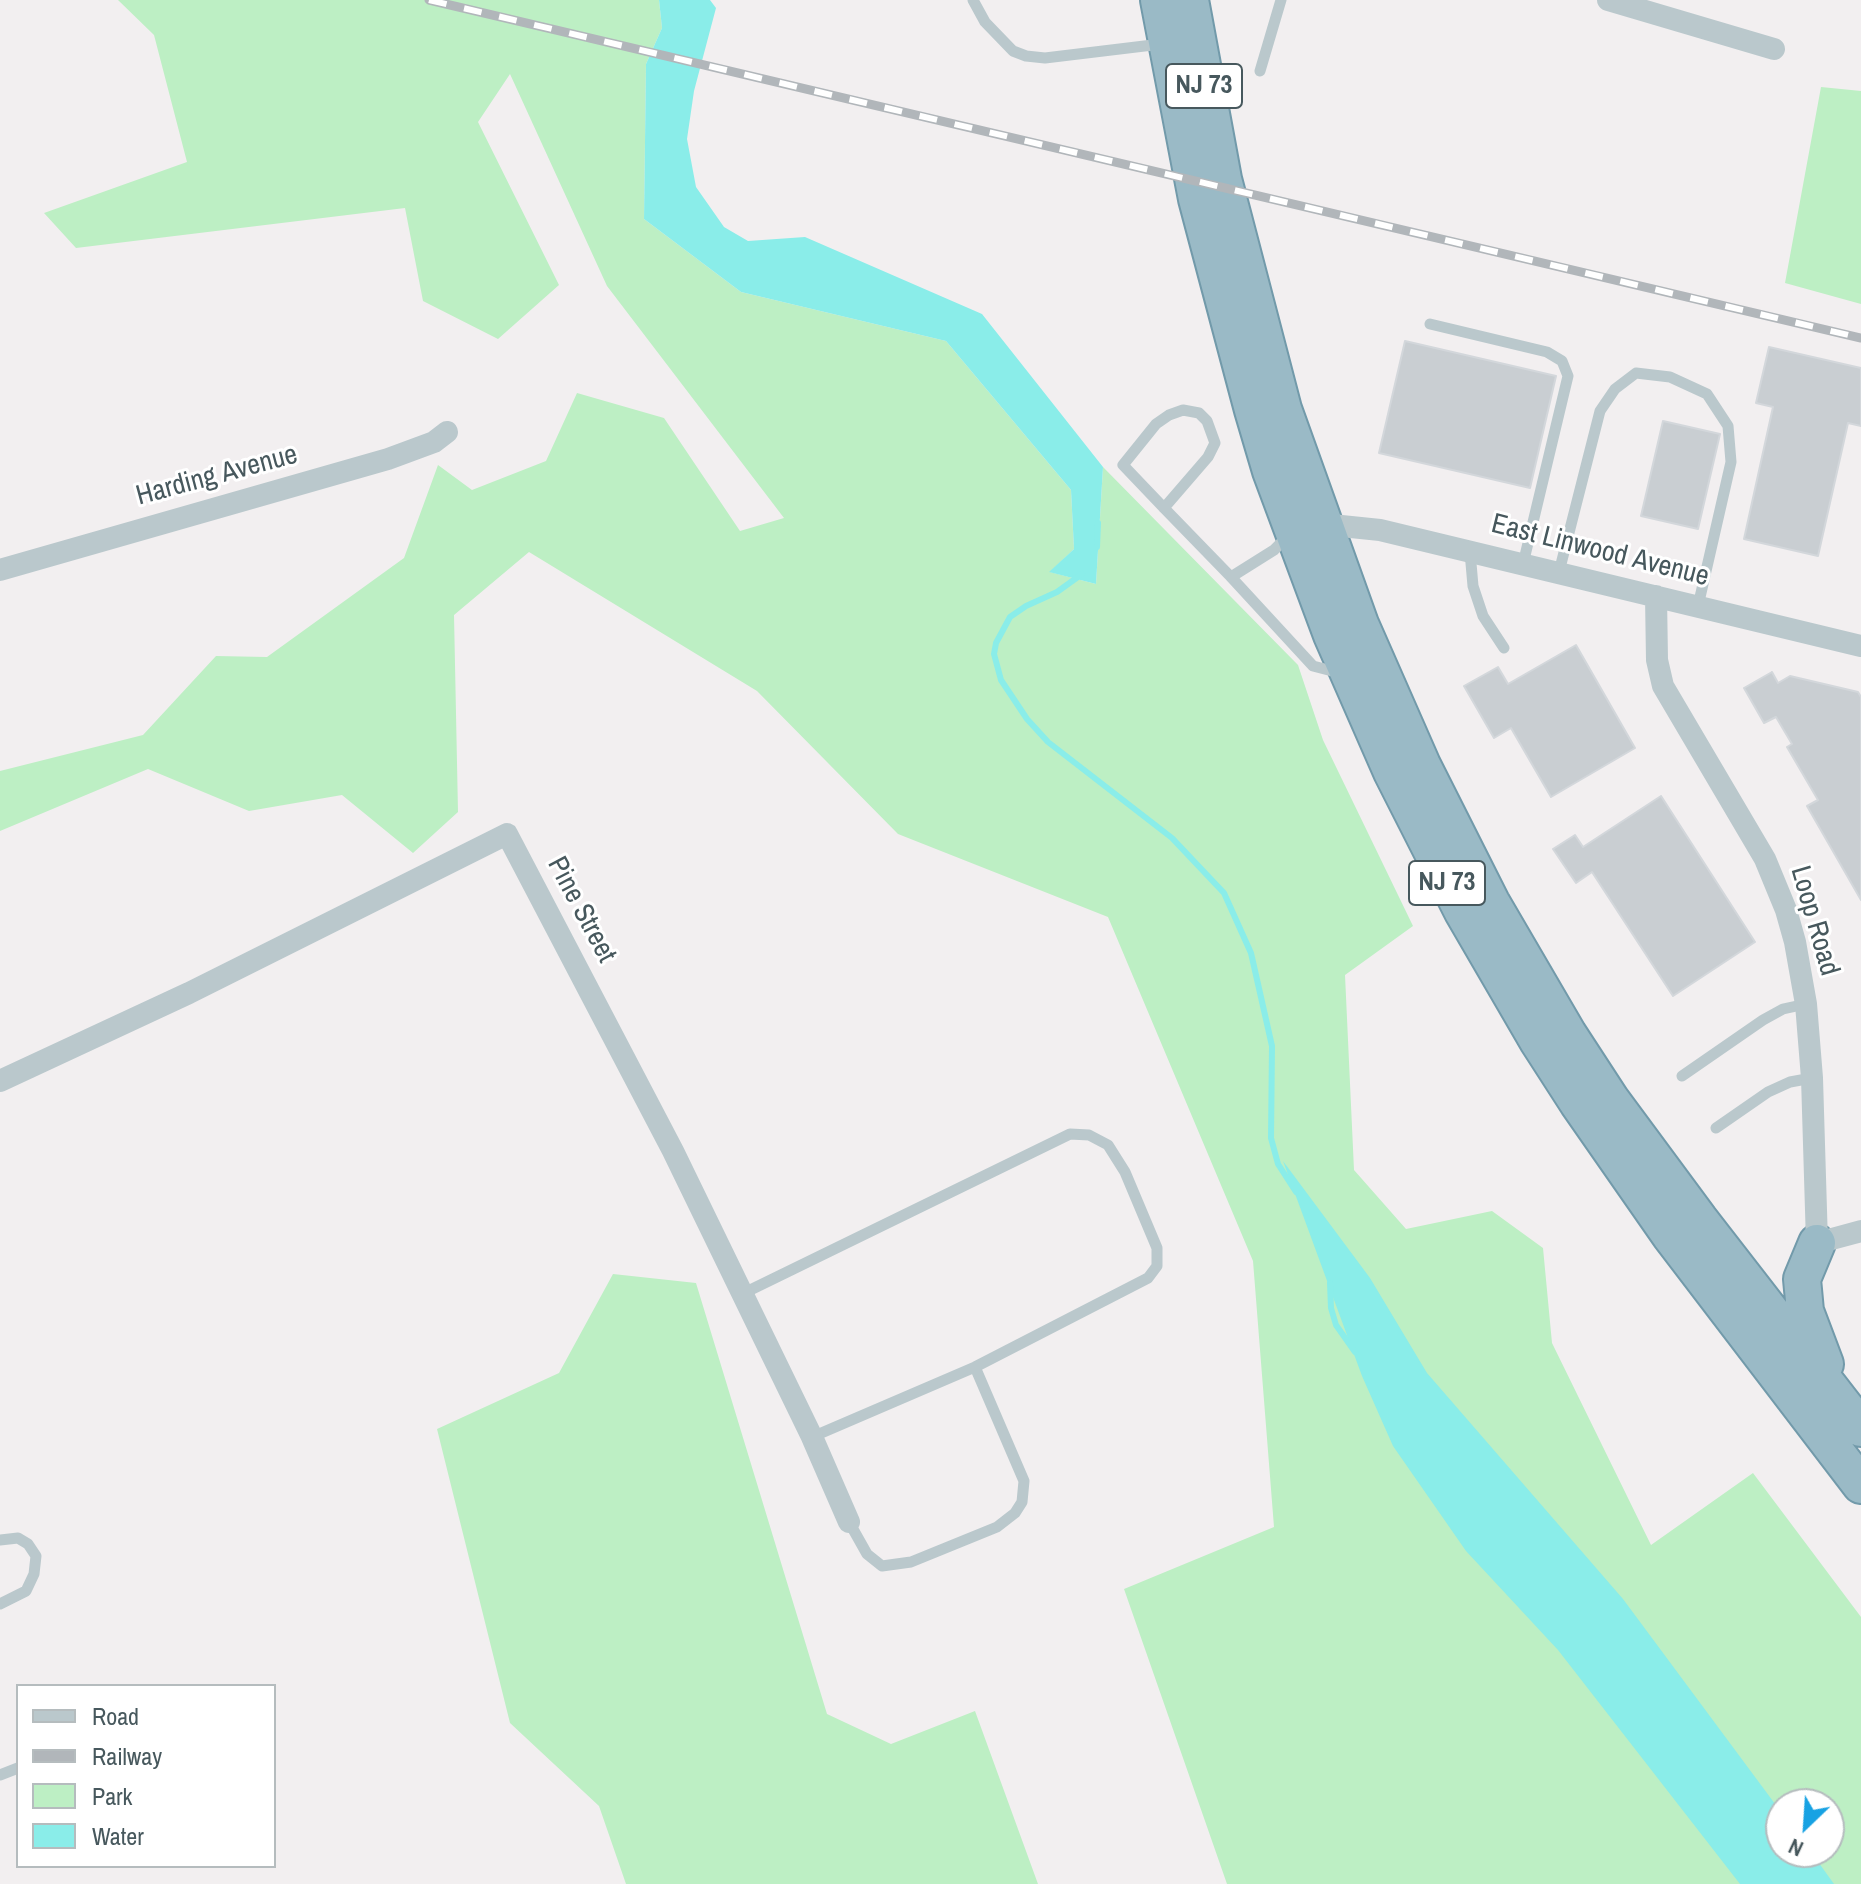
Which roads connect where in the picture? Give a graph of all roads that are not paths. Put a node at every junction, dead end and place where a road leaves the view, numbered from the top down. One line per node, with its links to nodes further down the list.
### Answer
1 (973, 0): 6 (lane)
2 (1159, 0): 6 (highway, NJ 73)
3 (1190, 0): 12 (highway, NJ 73)
4 (1281, 0): 8 (lane)
5 (1608, 0): 7 (street)
6 (1166, 43): 12 (highway, NJ 73)
7 (1774, 49)
8 (1260, 71)
9 (1430, 324): 14 (lane)
10 (447, 432): 15 (street, Harding Avenue)
11 (1164, 508): 11 (lane); 17 (lane)
12 (1308, 528): 13 (street, East Linwood Avenue); 17 (lane); 22 (highway, NJ 73); 32 (highway, NJ 73)
13 (1470, 551): 14 (street, East Linwood Avenue); 21 (lane)
14 (1523, 564): 16 (street, East Linwood Avenue)
15 (0, 570)
16 (1559, 572): 18 (street, East Linwood Avenue); 19 (lane)
17 (1231, 577): 22 (lane)
18 (1656, 596): 19 (street, East Linwood Avenue); 23 (street, Loop Road)
19 (1698, 606): 20 (street, East Linwood Avenue)
20 (1861, 646)
21 (1504, 648)
22 (1348, 676): 34 (highway, NJ 73)
23 (1806, 1004): 24 (lane); 25 (street, Loop Road)
24 (1682, 1076)
25 (1812, 1078): 27 (lane); 29 (street, Loop Road)
26 (0, 1081): 30 (street, Pine Street)
27 (1716, 1128)
28 (1861, 1231): 29 (street)
29 (1817, 1243): 32 (highway)
30 (741, 1294): 31 (lane); 33 (street, Pine Street)
31 (975, 1367): 33 (lane); 35 (lane)
32 (1859, 1425)
33 (812, 1437): 35 (street, Pine Street)
34 (1861, 1485)
35 (849, 1522)
36 (0, 1540): 37 (lane)
37 (0, 1604)

